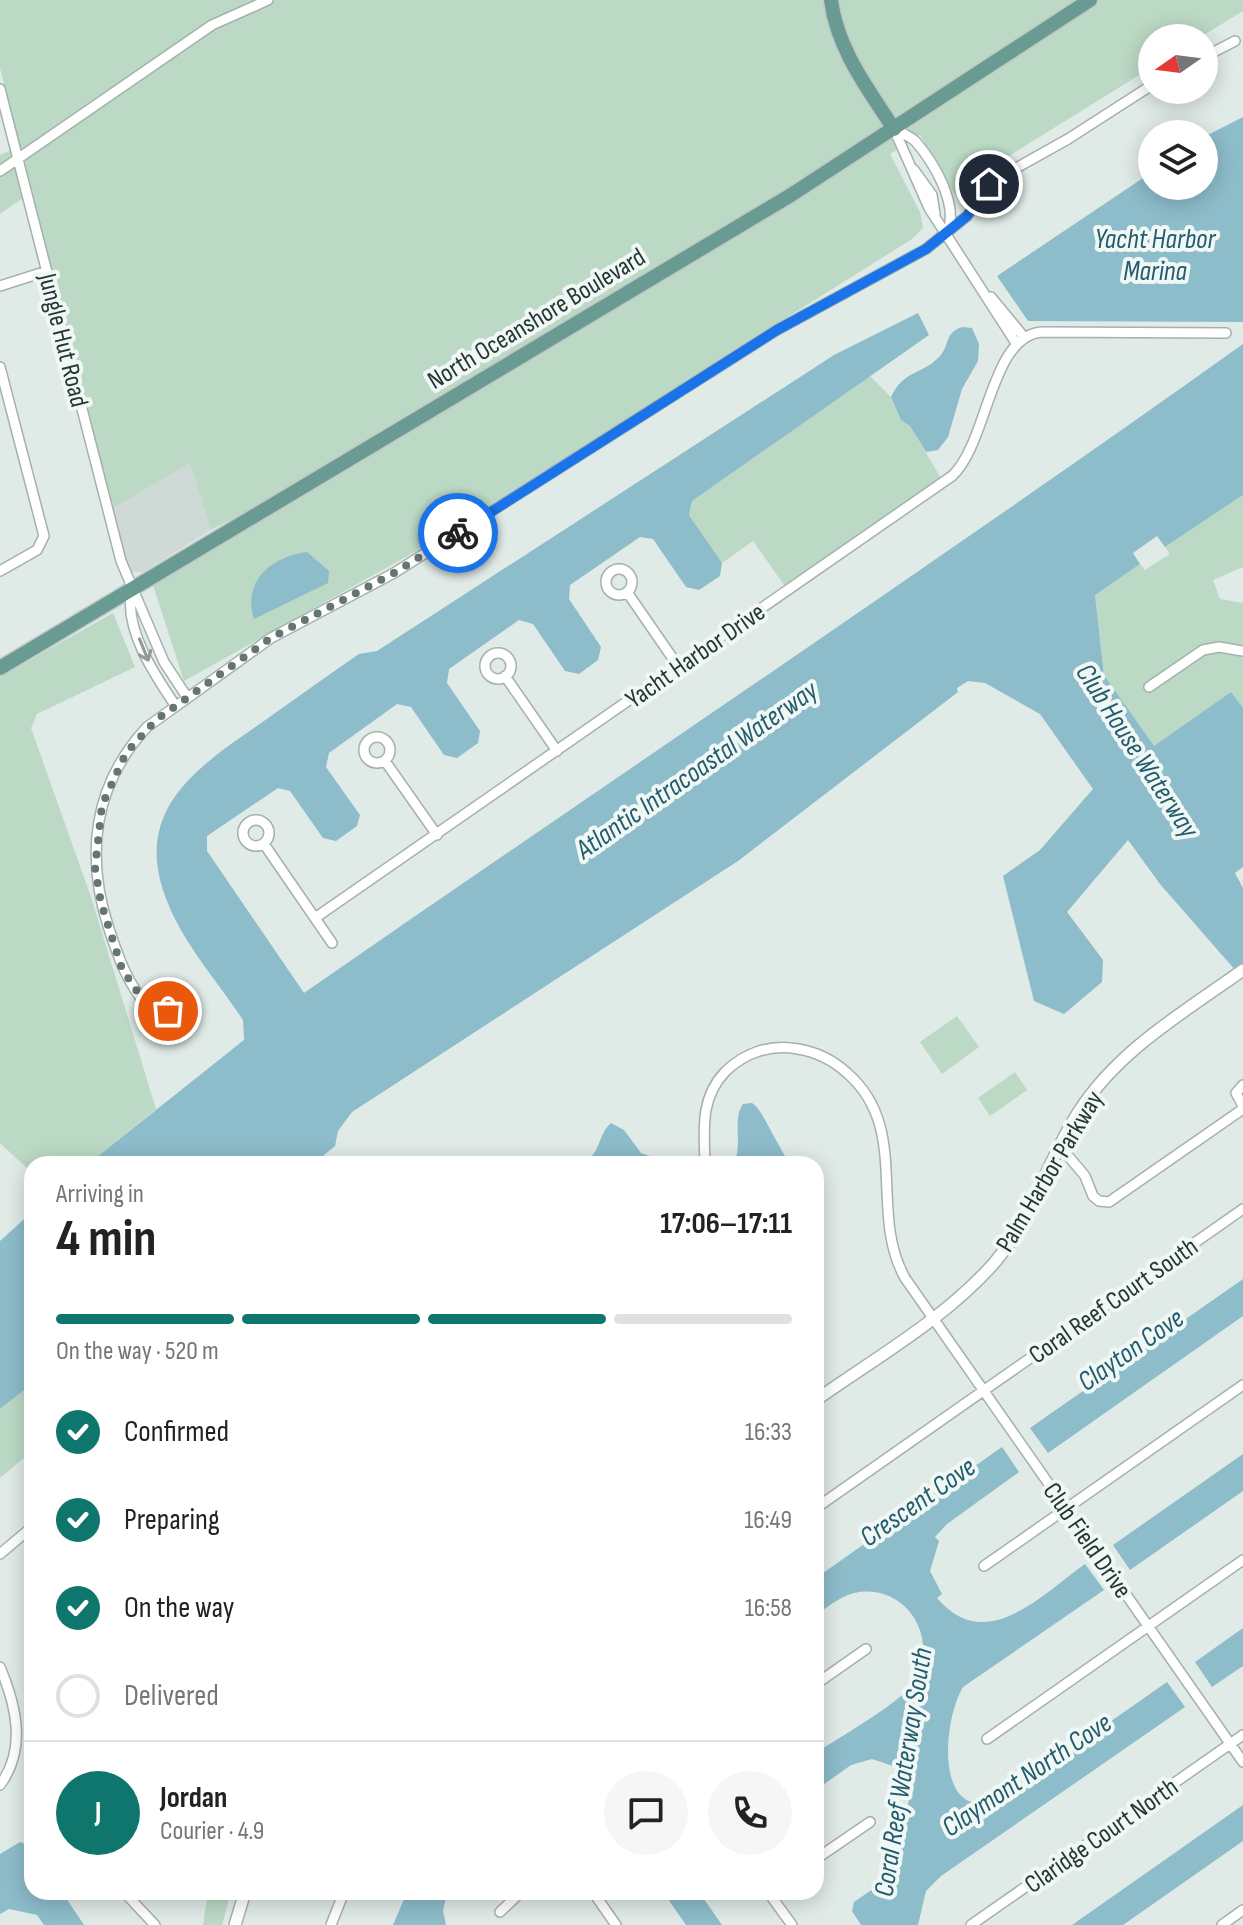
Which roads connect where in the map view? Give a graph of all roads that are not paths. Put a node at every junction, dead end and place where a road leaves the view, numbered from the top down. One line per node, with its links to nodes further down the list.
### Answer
1 (268, 0): 9 (street)
2 (831, 0): 8 (main road)
3 (1090, 0): 8 (main road, North Oceanshore Boulevard)
4 (1235, 41): 5 (street)
5 (1218, 50)
6 (0, 89): 9 (street, Jungle Hut Road)
7 (1138, 94): 16 (street)
8 (894, 129): 10 (street); 12 (street); 23 (main road, North Oceanshore Boulevard)
9 (18, 158): 11 (street); 17 (street, Jungle Hut Road)
10 (932, 167): 12 (street); 13 (street)
11 (0, 171)
12 (917, 172): 14 (street); 15 (street)
13 (944, 189): 14 (street); 16 (street)
14 (932, 195): 15 (street)
15 (935, 214): 16 (street)
16 (946, 234): 20 (street); 30 (street)
17 (47, 271): 18 (street); 23 (street, Jungle Hut Road)
18 (0, 286)
19 (1226, 333): 20 (street)
20 (1020, 340): 26 (street, Yacht Harbor Drive)
21 (0, 367): 22 (street)
22 (0, 571)
23 (132, 589): 27 (main road, North Oceanshore Boulevard); 30 (street); 31 (street, one-way to 31)
24 (627, 592): 26 (street)
25 (1243, 651): 29 (street)
26 (678, 666): 32 (street, Yacht Harbor Drive)
27 (0, 668)
28 (505, 676): 32 (street)
29 (1149, 687)
30 (187, 697): 31 (street)
31 (175, 705): 39 (street)
32 (557, 751): 34 (street, Yacht Harbor Drive)
33 (385, 761): 34 (street)
34 (437, 835): 36 (street, Yacht Harbor Drive)
35 (264, 844): 36 (street)
36 (315, 918): 37 (street)
37 (332, 943)
38 (1243, 970): 42 (street, Palm Harbor Parkway)
39 (147, 1006)
40 (1243, 1085): 41 (street)
41 (1243, 1107): 42 (street)
42 (1059, 1145): 45 (street, Palm Harbor Parkway)
43 (705, 1156): 45 (street, Club Field Drive)
44 (1243, 1209): 47 (street, Coral Reef Court South)
45 (932, 1318): 47 (street, Club Field Drive); 48 (street, Palm Harbor Parkway)
46 (1243, 1385): 50 (street)
47 (983, 1391): 49 (street, Coral Reef Court South); 50 (street, Club Field Drive)
48 (824, 1394)
49 (824, 1502)
50 (1066, 1509): 54 (street); 55 (street, Club Field Drive)
51 (24, 1534): 52 (street)
52 (0, 1554)
53 (1243, 1560): 55 (street)
54 (984, 1566)
55 (1148, 1627): 60 (street); 61 (street, Club Field Drive)
56 (866, 1649): 58 (street)
57 (0, 1667): 63 (street)
58 (824, 1678)
59 (1243, 1735): 61 (street, Claridge Court North)
60 (987, 1739)
61 (1231, 1744): 62 (street, Club Field Drive); 79 (street, Claridge Court North)
62 (1243, 1762)
63 (0, 1785)
64 (870, 1822): 65 (street)
65 (824, 1854)
66 (132, 1900): 74 (street)
67 (243, 1900): 75 (street)
68 (341, 1900): 76 (street)
69 (513, 1900): 73 (street)
70 (599, 1900): 77 (street)
71 (775, 1900): 78 (street)
72 (1243, 1910): 80 (street)
73 (500, 1912)
74 (155, 1925)
75 (235, 1925)
76 (331, 1925)
77 (616, 1925)
78 (792, 1925)
79 (971, 1925)
80 (1222, 1925)

